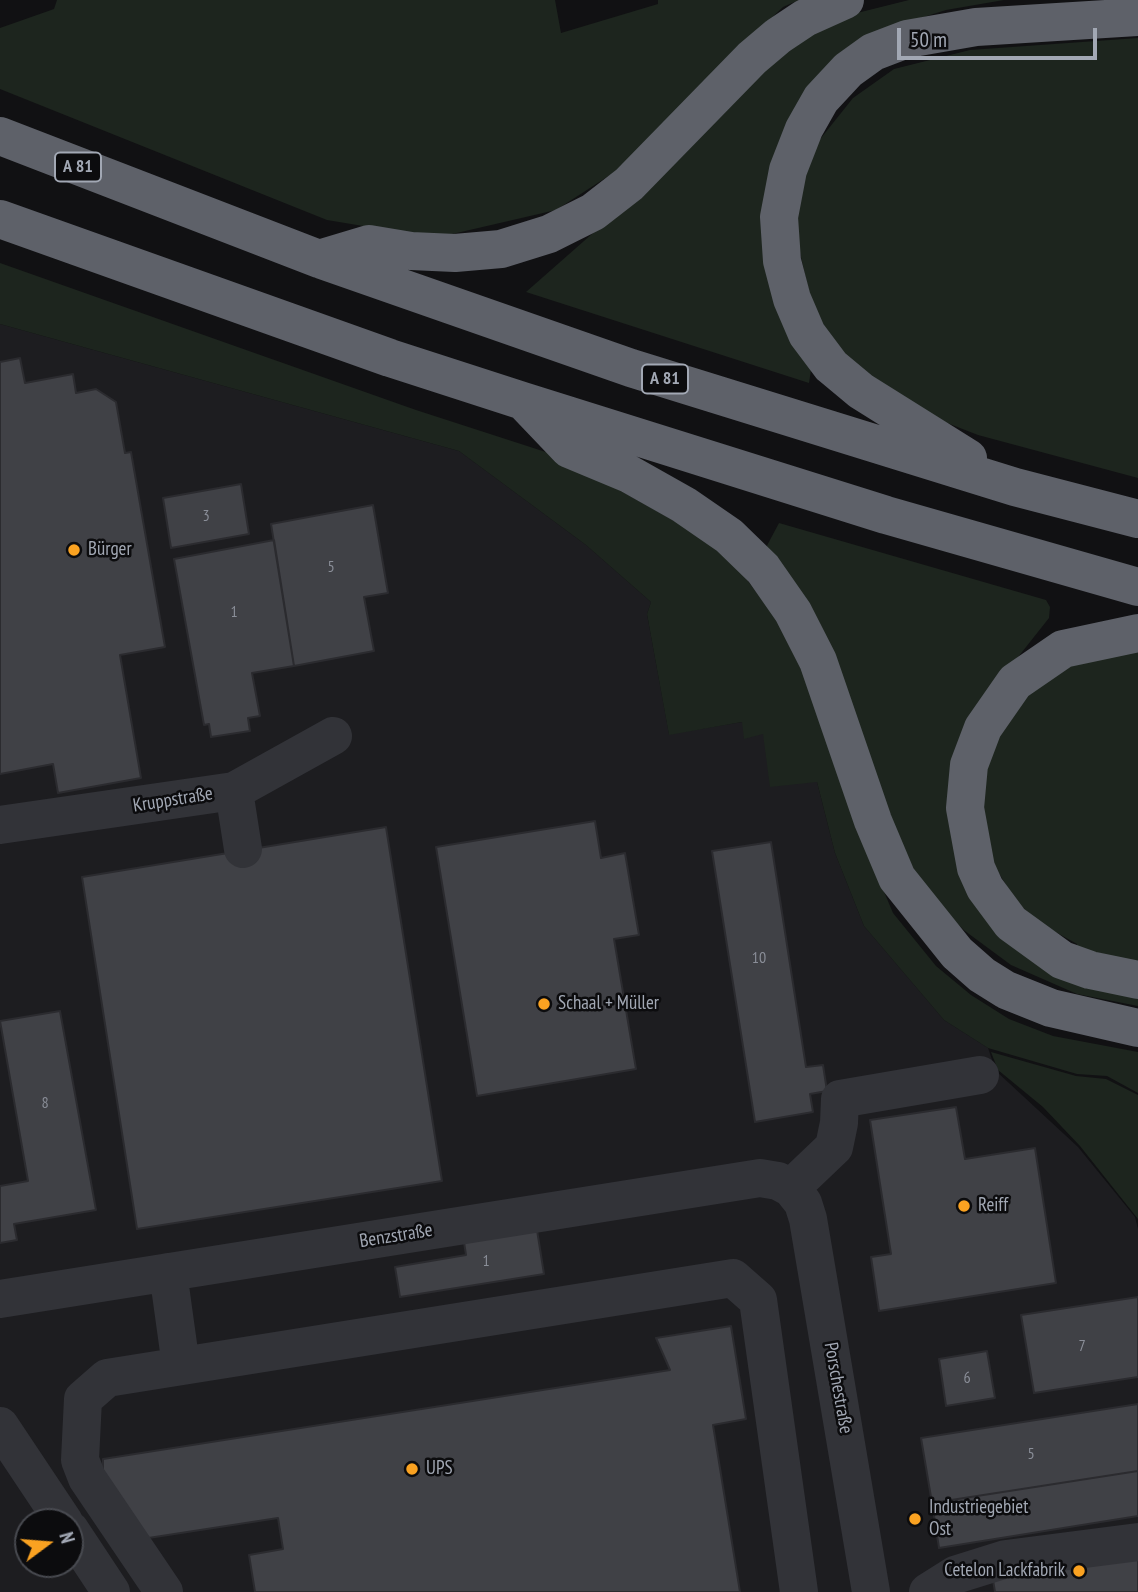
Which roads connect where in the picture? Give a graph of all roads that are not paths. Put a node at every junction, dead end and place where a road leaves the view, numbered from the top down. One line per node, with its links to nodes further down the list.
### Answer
1 (845, 0): 5 (highway)
2 (1138, 17): 7 (highway)
3 (7, 139): 5 (highway, A 81)
4 (0, 219): 6 (highway)
5 (319, 259): 7 (highway, A 81)
6 (523, 401): 9 (highway); 16 (highway)
7 (1015, 486): 8 (highway, A 81)
8 (1138, 519)
9 (1138, 587)
10 (1138, 633): 15 (highway)
11 (333, 736): 12 (street, Kruppstraße)
12 (234, 791): 13 (street, Kruppstraße); 14 (street)
13 (0, 825)
14 (243, 849)
15 (1138, 980)
16 (1138, 1028)
17 (980, 1075): 18 (street)
18 (791, 1188): 19 (street, Benzstraße); 29 (street, Porschestraße)
19 (168, 1272): 20 (street, Benzstraße); 21 (street)
20 (0, 1299)
21 (181, 1366): 27 (street); 28 (street)
22 (0, 1426): 23 (street)
23 (55, 1508)
24 (1138, 1542): 30 (street)
25 (84, 1551): 26 (street)
26 (111, 1592)
27 (164, 1592)
28 (799, 1592)
29 (872, 1592)
30 (928, 1592)

